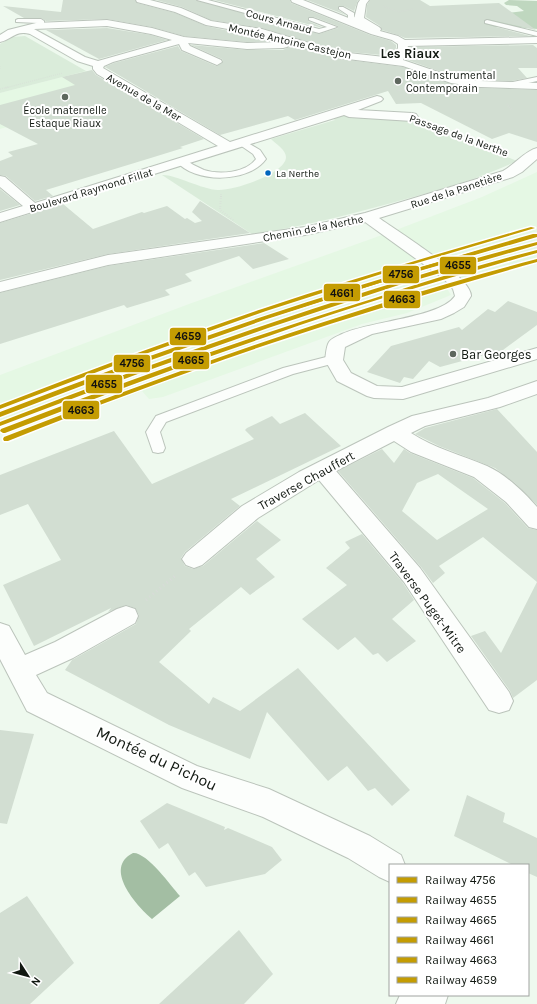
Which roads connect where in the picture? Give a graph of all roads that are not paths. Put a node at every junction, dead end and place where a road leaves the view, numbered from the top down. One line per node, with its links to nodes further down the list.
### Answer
1 (140, 0): 15 (street, Montée Antoine Castejon)
2 (200, 0): 6 (lane, Cours Arnaud)
3 (295, 0): 10 (street)
4 (365, 0): 7 (street)
5 (341, 8): 7 (lane)
6 (311, 19)
7 (362, 22): 10 (street)
8 (487, 22): 11 (lane)
9 (19, 24): 12 (street); 13 (street); 18 (street)
10 (383, 34): 16 (street)
11 (537, 34)
12 (0, 39)
13 (183, 40): 15 (street); 17 (street); 18 (street, Avenue de la Mer)
14 (537, 40): 16 (street)
15 (298, 43): 16 (street, Montée Antoine Castejon)
16 (401, 51): 20 (street, Montée Antoine Castejon)
17 (217, 62)
18 (99, 64): 26 (street, Avenue de la Mer)
19 (537, 79): 20 (lane)
20 (511, 85): 21 (street, Montée Antoine Castejon)
21 (537, 86)
22 (377, 99): 23 (street, Boulevard Raymond Fillat)
23 (341, 112): 24 (street, Passage de la Nerthe); 25 (street, Boulevard Raymond Fillat)
24 (412, 117)
25 (243, 143): 26 (street, Boulevard Raymond Fillat); 28 (lane)
26 (229, 147): 28 (street, Boulevard Raymond Fillat)
27 (532, 156): 31 (street, Rue de la Panetière)
28 (181, 161): 30 (street, Boulevard Raymond Fillat)
29 (0, 180): 30 (street)
30 (32, 208): 32 (street, Boulevard Raymond Fillat)
31 (368, 217): 33 (street, Chemin de la Nerthe); 35 (street, Chemin de la Nerthe)
32 (0, 218)
33 (0, 287)
34 (537, 353): 35 (street)
35 (334, 359): 38 (lane)
36 (537, 387): 37 (street, Traverse Chauffert)
37 (395, 432): 39 (street, Traverse Chauffert); 40 (street)
38 (158, 448)
39 (322, 469): 41 (street, Traverse Chauffert); 45 (street, Traverse Puget-Mitre)
40 (537, 521)
41 (194, 559)
42 (126, 616): 44 (street)
43 (0, 634): 44 (street, Montée du Pichou)
44 (20, 670): 46 (street, Montée du Pichou)
45 (499, 701)
46 (389, 865)
47 (429, 996): 48 (street)
48 (414, 1004)

